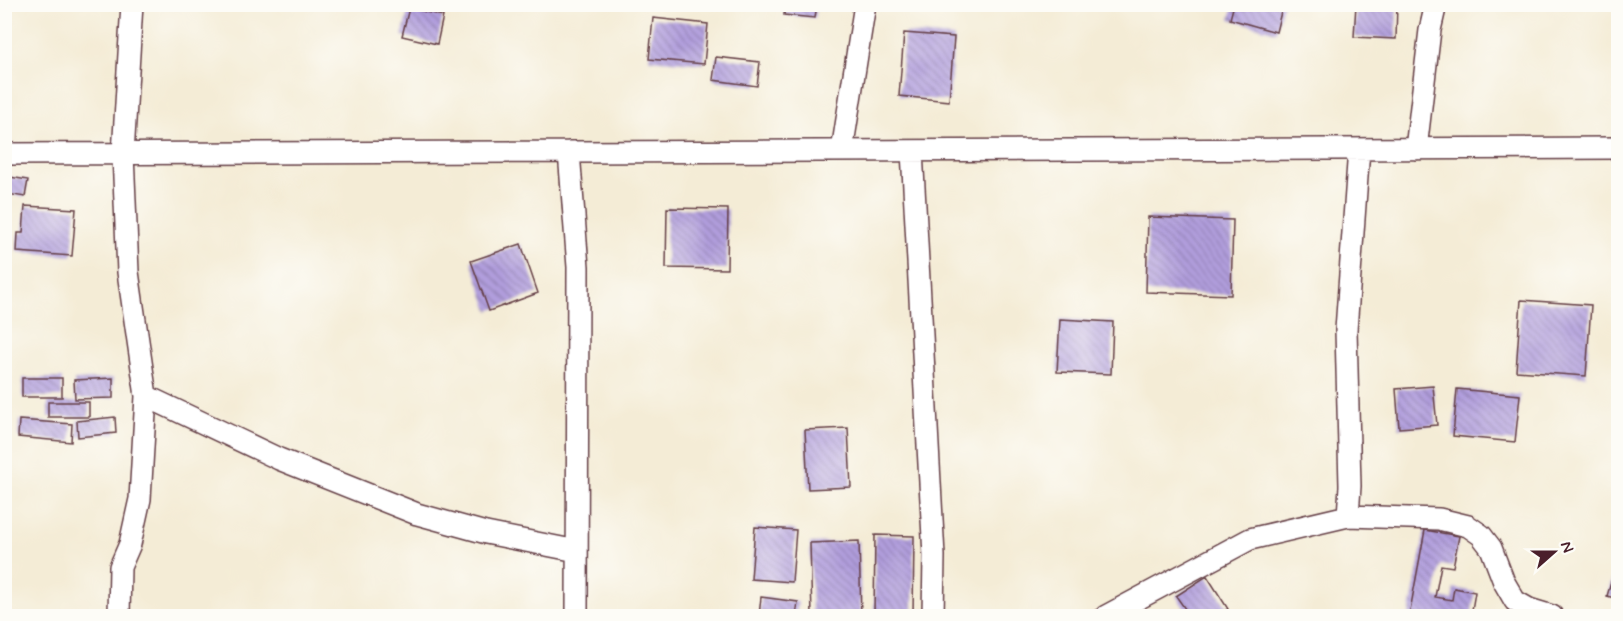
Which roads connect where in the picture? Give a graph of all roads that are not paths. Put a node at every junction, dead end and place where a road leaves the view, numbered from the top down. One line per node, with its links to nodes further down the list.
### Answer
1 (132, 4): 11 (street)
2 (865, 4): 7 (street)
3 (1436, 4): 6 (street)
4 (1618, 148): 6 (street)
5 (1359, 149): 6 (street); 8 (street); 13 (street)
6 (1416, 149)
7 (842, 151): 8 (street); 9 (street)
8 (912, 151): 17 (street)
9 (569, 152): 11 (street); 14 (street)
10 (4, 154): 11 (street)
11 (123, 154): 12 (street)
12 (146, 396): 14 (street); 15 (street)
13 (1348, 516): 18 (street); 19 (street)
14 (577, 551): 16 (street)
15 (119, 616)
16 (578, 616)
17 (933, 616)
18 (1106, 616)
19 (1552, 616)

